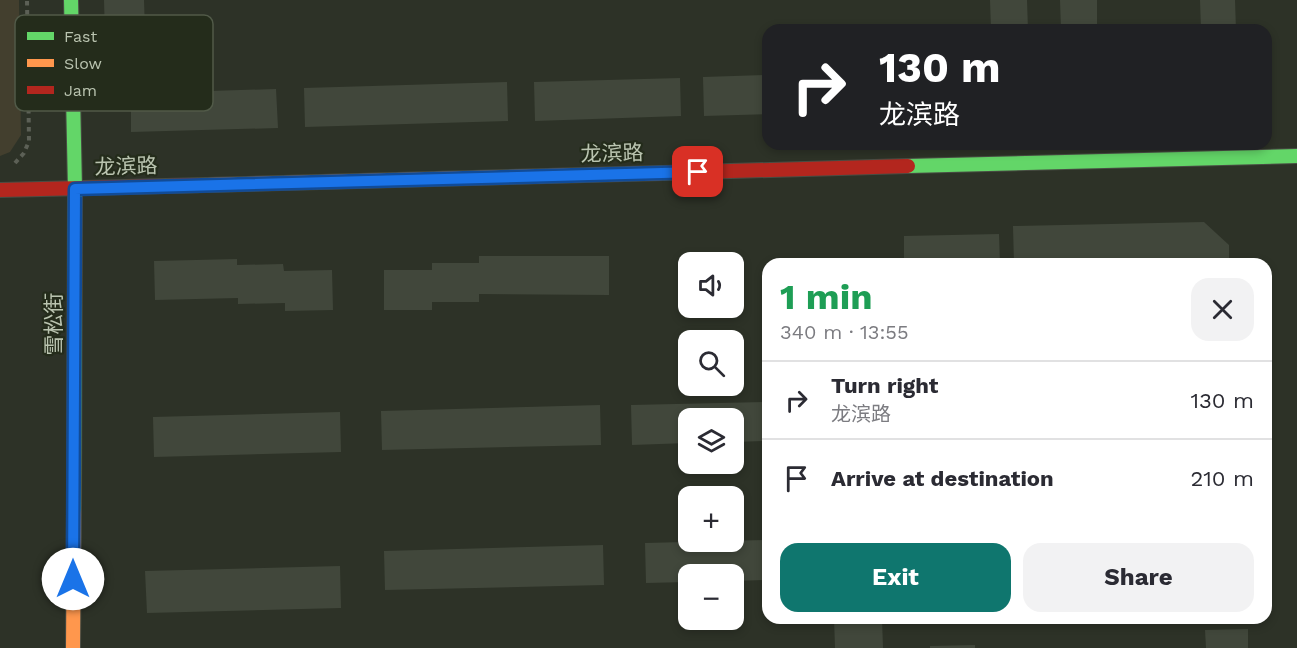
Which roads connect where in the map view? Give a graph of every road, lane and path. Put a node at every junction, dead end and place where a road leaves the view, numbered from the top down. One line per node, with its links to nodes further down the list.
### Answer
1 (27, 0): 3 (path)
2 (71, 0): 4 (street, 雪松街)
3 (27, 15)
4 (71, 15)
5 (29, 111): 8 (path)
6 (73, 111): 9 (street, 雪松街)
7 (1297, 156): 9 (street, 龙滨路)
8 (13, 164)
9 (75, 189): 10 (street, 龙滨路); 11 (street, 雪松街)
10 (0, 190)
11 (73, 648)

